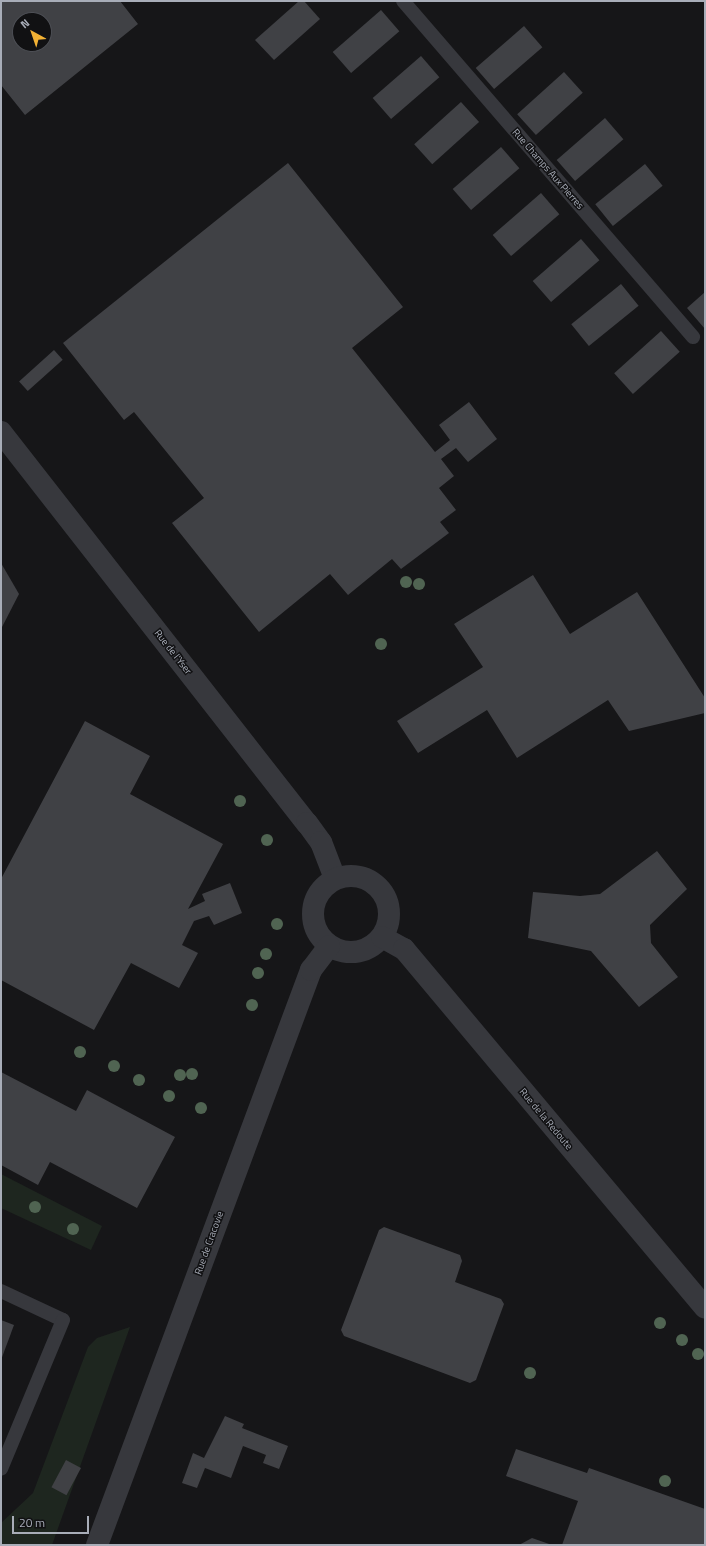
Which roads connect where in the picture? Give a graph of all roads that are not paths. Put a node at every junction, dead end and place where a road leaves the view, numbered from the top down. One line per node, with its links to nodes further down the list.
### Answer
1 (403, 1): 2 (lane, Rue Champs Aux Pierres)
2 (693, 337)
3 (1, 432): 4 (street, Rue de l'Yser)
4 (335, 878): 5 (street); 6 (street)
5 (382, 937): 6 (street); 8 (street, Rue de la Redoute)
6 (329, 946): 10 (street, Rue de Cracovie)
7 (1, 1291): 9 (lane)
8 (705, 1308)
9 (1, 1469)
10 (97, 1545)

